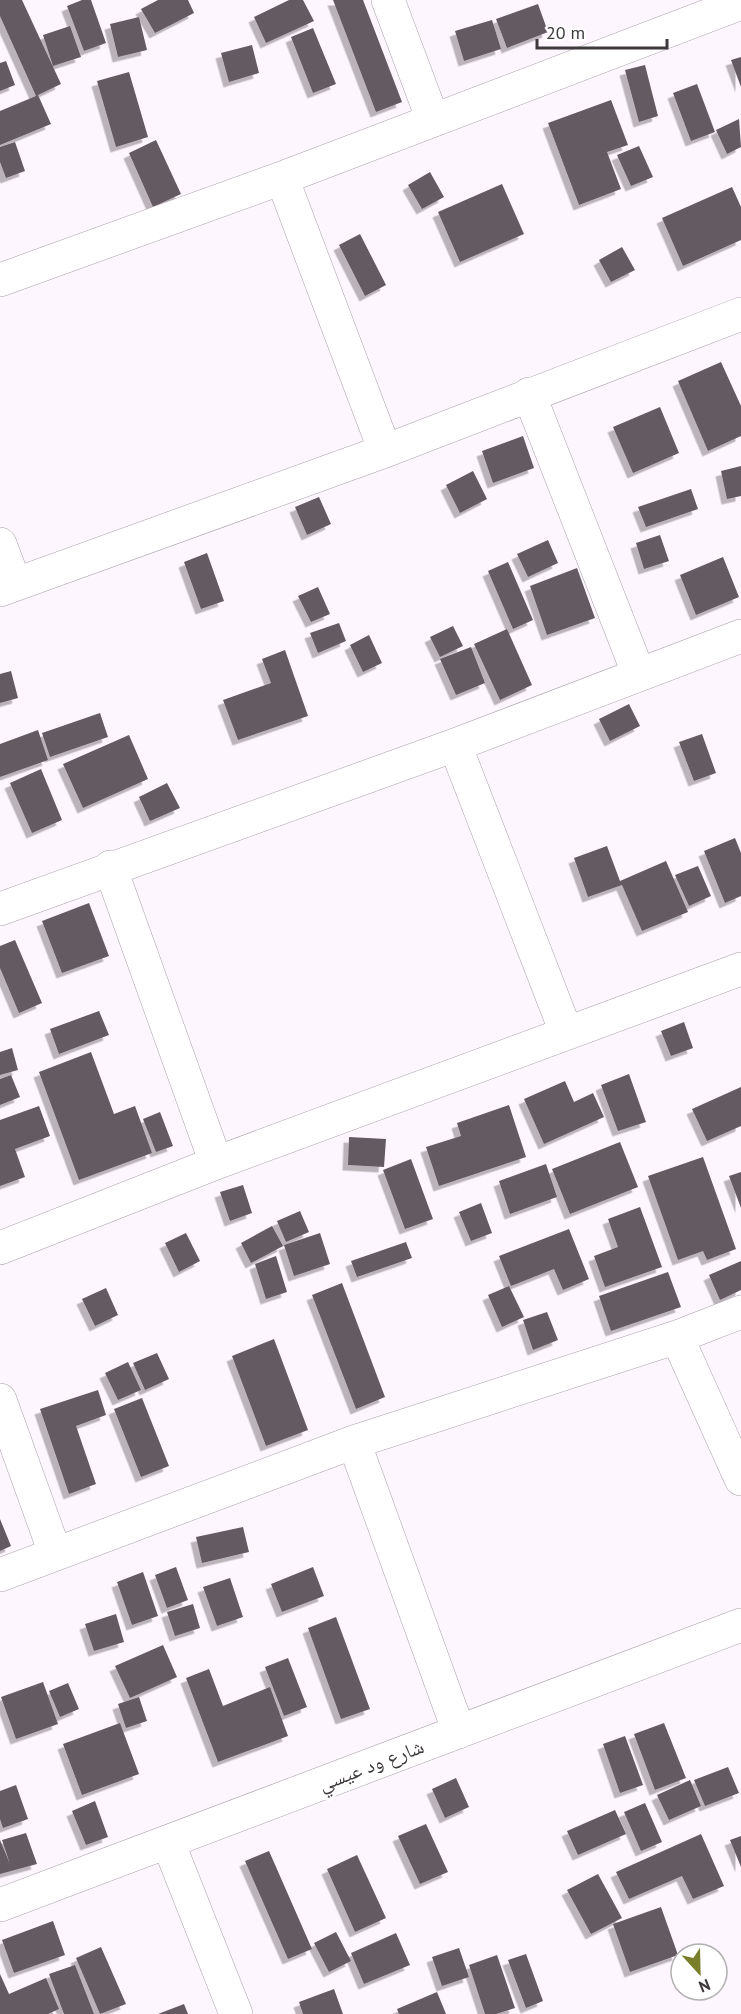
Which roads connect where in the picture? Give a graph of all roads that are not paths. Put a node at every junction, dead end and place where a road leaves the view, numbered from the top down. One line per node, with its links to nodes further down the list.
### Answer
1 (388, 0): 3 (street)
2 (741, 3): 3 (street)
3 (433, 120): 4 (street)
4 (282, 178): 5 (street); 8 (street)
5 (0, 280)
6 (741, 314): 7 (street)
7 (529, 394): 8 (street); 12 (street)
8 (385, 451): 10 (street)
9 (0, 544): 10 (street)
10 (8, 587)
11 (741, 636): 12 (street)
12 (639, 675): 13 (street)
13 (455, 745): 14 (street); 17 (street)
14 (110, 867): 15 (street); 18 (street)
15 (0, 909)
16 (741, 969): 17 (street)
17 (566, 1032): 18 (street)
18 (216, 1163): 19 (street)
19 (0, 1248)
20 (741, 1312): 21 (street)
21 (677, 1337): 23 (street); 24 (street)
22 (0, 1401): 25 (street)
23 (354, 1442): 25 (street); 28 (street)
24 (741, 1479)
25 (56, 1553): 26 (street)
26 (0, 1575)
27 (741, 1625): 28 (street, شارع ود عيسي)
28 (459, 1732): 29 (street, شارع ود عيسي)
29 (168, 1842): 30 (street, شارع ود عيسي); 31 (street)
30 (0, 1905)
31 (236, 2014)

